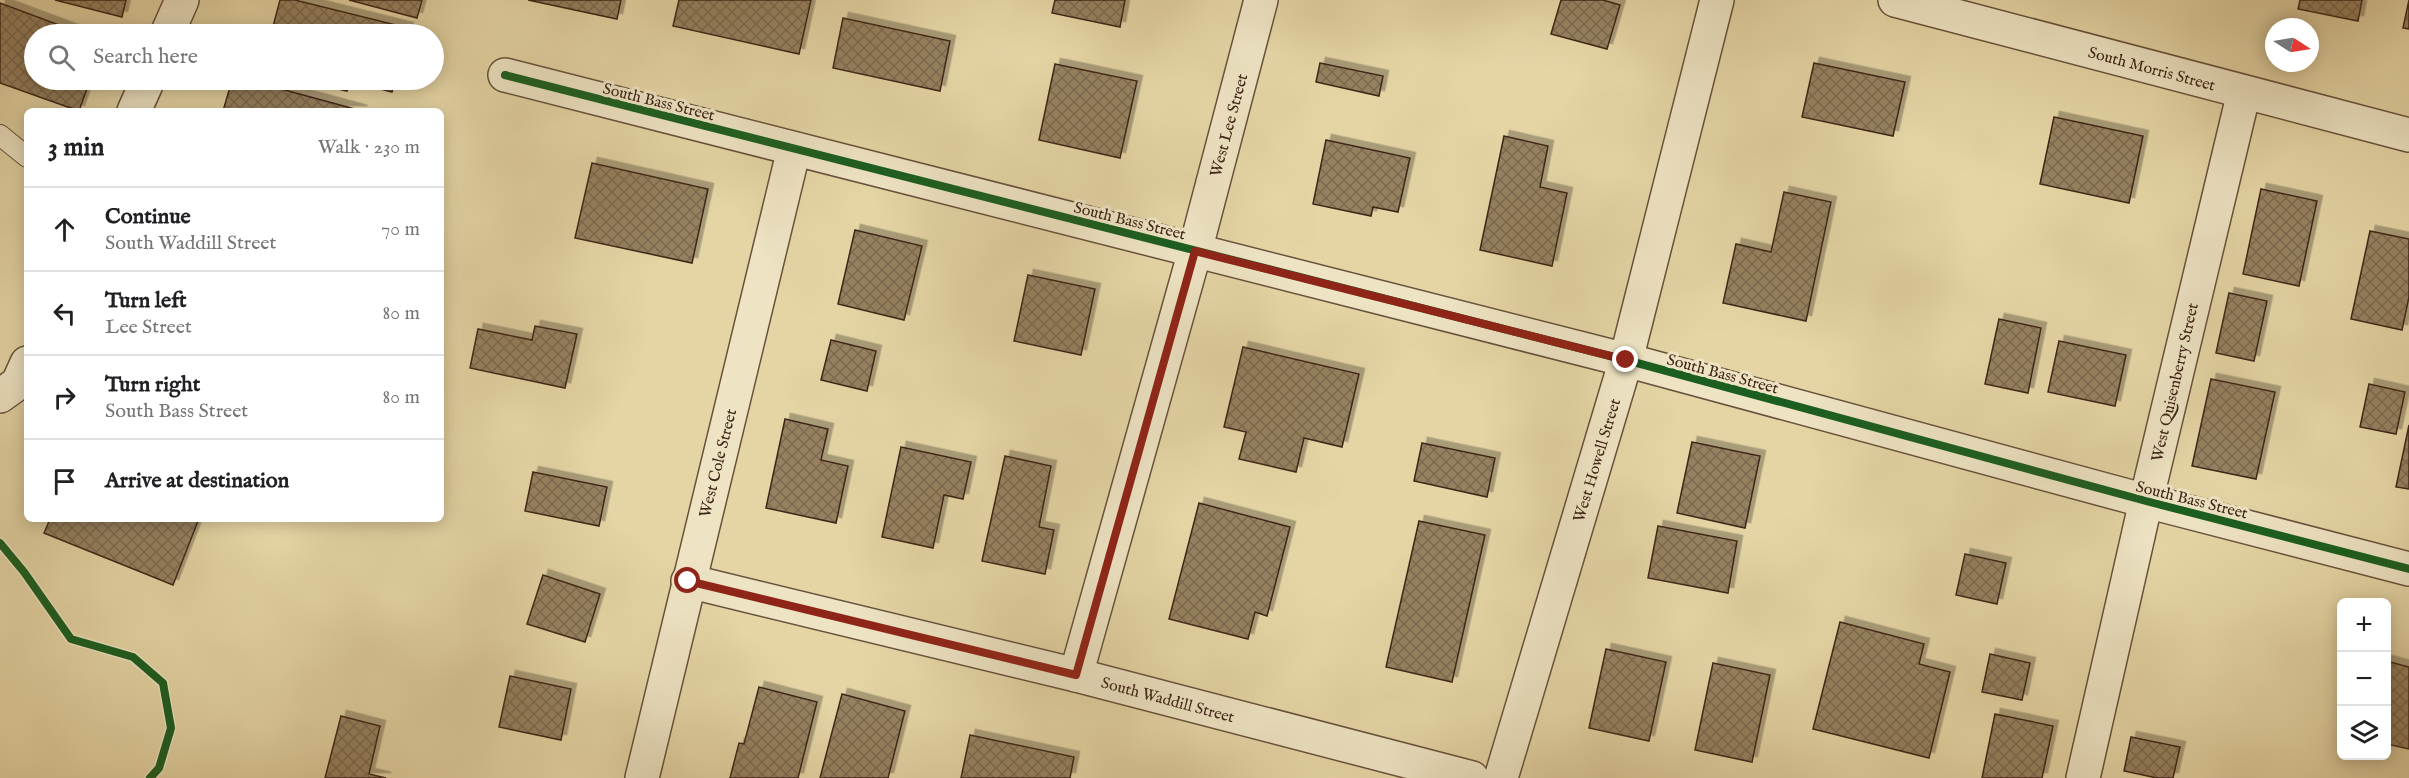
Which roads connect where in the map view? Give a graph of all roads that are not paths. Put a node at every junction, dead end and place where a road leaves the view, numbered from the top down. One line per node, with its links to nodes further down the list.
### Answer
1 (182, 0): 5 (street)
2 (1261, 0): 14 (street, West Lee Street)
3 (1717, 0): 15 (street, West Howell Street)
4 (1895, 0): 8 (street, South Morris Street)
5 (171, 24)
6 (505, 75): 12 (street, South Bass Street)
7 (143, 90): 9 (street)
8 (2244, 92): 11 (street, South Morris Street); 18 (street, West Quisenberry Street)
9 (135, 108)
10 (0, 135): 13 (lane)
11 (2409, 135)
12 (794, 149): 14 (street, South Bass Street); 20 (street, West Cole Street)
13 (24, 155)
14 (1195, 251): 15 (street, South Bass Street); 21 (street, West Lee Street)
15 (1626, 360): 18 (street, South Bass Street); 24 (street, West Howell Street)
16 (24, 370): 17 (street)
17 (0, 396)
18 (2146, 501): 19 (street, South Bass Street); 25 (street, West Quisenberry Street)
19 (2409, 568)
20 (688, 581): 21 (street, South Waddill Street); 22 (street, West Cole Street)
21 (1076, 675): 23 (street, South Waddill Street)
22 (642, 778)
23 (1472, 778)
24 (1501, 778)
25 (2083, 778)

